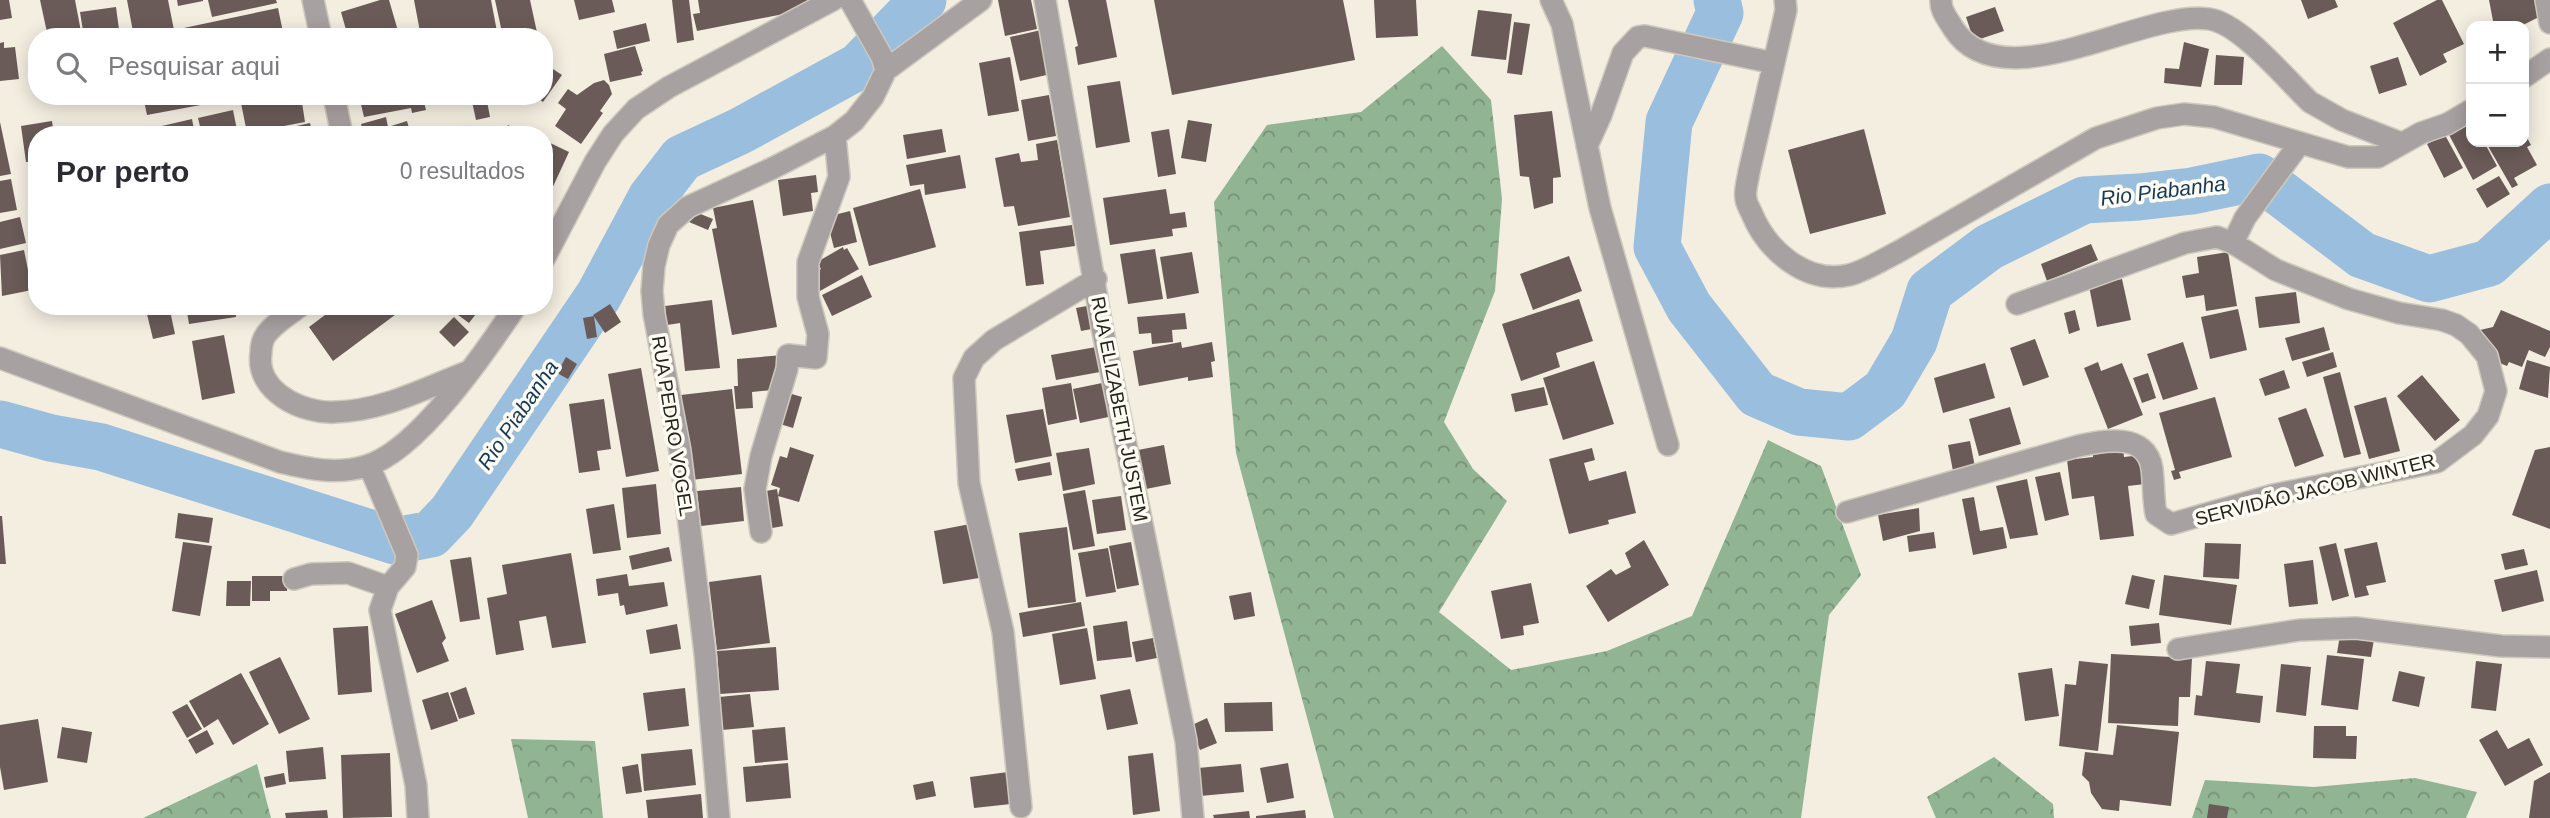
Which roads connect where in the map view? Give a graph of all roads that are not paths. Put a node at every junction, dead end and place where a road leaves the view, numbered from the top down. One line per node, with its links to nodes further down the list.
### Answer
1 (981, 0): 14 (street, RUA PEDRO VOGEL)
2 (1045, 0): 25 (street, RUA ELIZABETH JUSTEM)
3 (1551, 0): 22 (street)
4 (1785, 0): 13 (street)
5 (1941, 0): 21 (street)
6 (2546, 0): 10 (street)
7 (319, 1): 11 (street)
8 (827, 2): 23 (street)
9 (853, 4): 14 (street)
10 (2550, 23)
11 (320, 28)
12 (2550, 59): 15 (street)
13 (1774, 63): 20 (street); 22 (street)
14 (884, 64): 19 (street, RUA PEDRO VOGEL)
15 (2529, 74)
16 (336, 105): 18 (street)
17 (2466, 113): 21 (street)
18 (340, 126)
19 (835, 136): 34 (street); 41 (street, RUA PEDRO VOGEL)
20 (2300, 143): 21 (street); 24 (street)
21 (2401, 143)
22 (1587, 146): 31 (street)
23 (553, 242)
24 (2233, 243): 26 (street); 33 (street, SERVIDÃO JACOB WINTER)
25 (1096, 279): 39 (street); 42 (street, RUA ELIZABETH JUSTEM)
26 (2017, 304)
27 (289, 315): 30 (street)
28 (510, 315): 30 (street)
29 (0, 358): 32 (street)
30 (472, 370): 32 (street)
31 (1668, 445)
32 (369, 466): 36 (street)
33 (1847, 512)
34 (761, 532)
35 (294, 579): 36 (street)
36 (388, 587): 40 (street)
37 (2550, 647): 38 (street)
38 (2178, 649)
39 (1021, 807)
40 (418, 818)
41 (719, 818)
42 (1193, 818)

